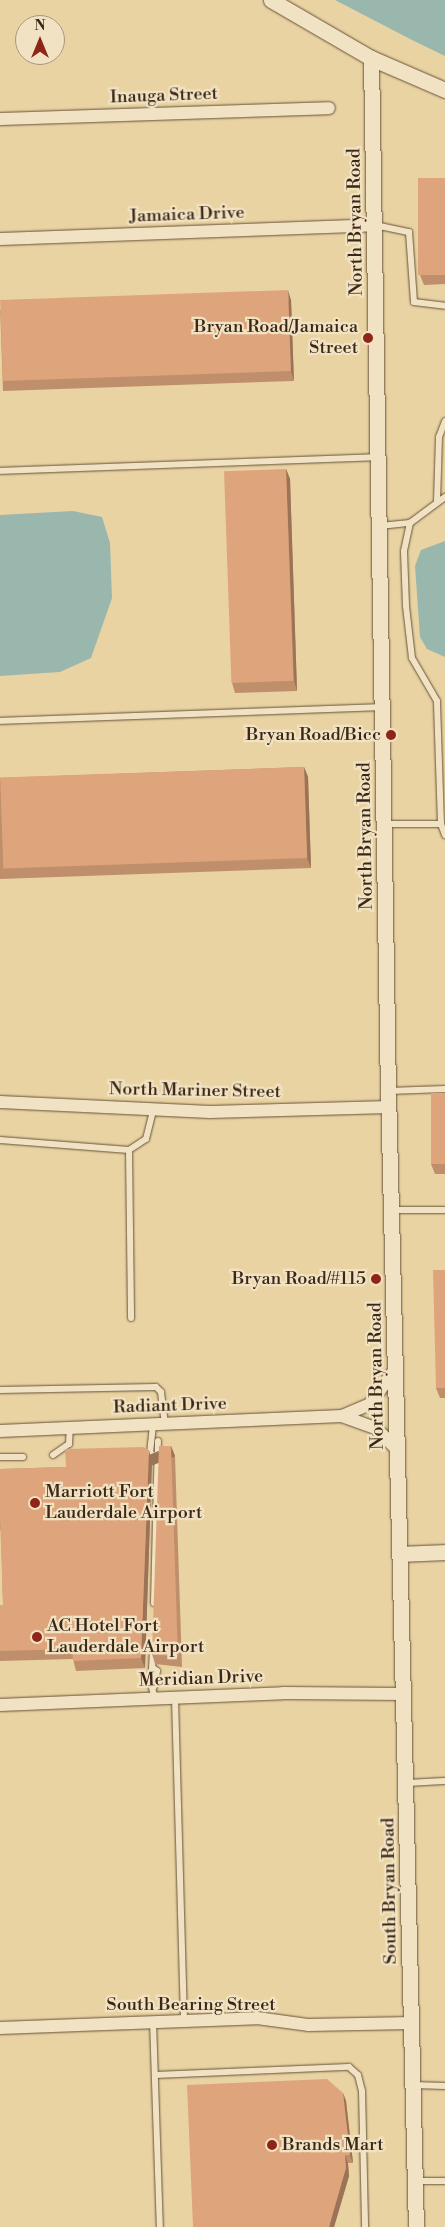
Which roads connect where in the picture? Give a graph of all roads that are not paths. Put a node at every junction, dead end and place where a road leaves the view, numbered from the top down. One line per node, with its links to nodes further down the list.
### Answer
1 (271, 0): 2 (street)
2 (371, 58): 3 (street); 6 (street, North Bryan Road)
3 (445, 90)
4 (330, 108): 5 (street, Inauga Street)
5 (0, 119)
6 (375, 225): 7 (street, Jamaica Drive); 8 (lane); 10 (street, North Bryan Road)
7 (0, 239)
8 (445, 306)
9 (445, 421): 13 (lane)
10 (379, 457): 11 (lane); 15 (street, North Bryan Road)
11 (0, 471)
12 (445, 497): 13 (lane)
13 (437, 501): 14 (lane)
14 (410, 523): 15 (lane); 19 (lane)
15 (380, 526): 16 (street, North Bryan Road)
16 (383, 707): 17 (lane); 18 (street, North Bryan Road)
17 (0, 721)
18 (385, 824): 19 (lane); 22 (street, North Bryan Road)
19 (441, 824): 20 (lane)
20 (445, 835)
21 (445, 1089): 22 (lane)
22 (388, 1091): 24 (street, North Bryan Road)
23 (0, 1102): 25 (street, North Mariner Street)
24 (389, 1107): 25 (street, North Mariner Street); 28 (street, North Bryan Road)
25 (153, 1110): 27 (lane)
26 (0, 1140): 27 (lane)
27 (129, 1150): 30 (lane)
28 (392, 1210): 29 (lane); 31 (street, North Bryan Road)
29 (445, 1210)
30 (131, 1318)
31 (396, 1368): 33 (street, Radiant Drive); 37 (street, North Bryan Road)
32 (0, 1390): 34 (lane)
33 (342, 1416): 34 (street, Radiant Drive); 37 (street, Radiant Drive)
34 (159, 1424): 35 (street, Radiant Drive); 43 (lane)
35 (70, 1427): 36 (street, Radiant Drive); 38 (lane)
36 (0, 1430)
37 (398, 1450): 42 (street, North Bryan Road)
38 (53, 1455)
39 (0, 1457): 40 (lane)
40 (23, 1457)
41 (445, 1552): 42 (street)
42 (400, 1554): 46 (street, South Bryan Road)
43 (154, 1610)
44 (153, 1639): 45 (lane)
45 (155, 1693): 47 (street, Meridian Drive); 48 (street, Meridian Drive)
46 (404, 1694): 47 (street, Meridian Drive); 50 (street, South Bryan Road)
47 (175, 1698): 51 (lane)
48 (0, 1705)
49 (445, 1781): 50 (lane)
50 (406, 1784): 53 (street, South Bryan Road)
51 (184, 2021): 52 (street, South Bearing Street); 53 (street, South Bearing Street)
52 (152, 2022): 54 (street, South Bearing Street); 55 (lane)
53 (412, 2023): 56 (street, South Bryan Road)
54 (0, 2028)
55 (155, 2075): 60 (lane); 61 (lane)
56 (413, 2085): 57 (lane); 58 (street, South Bryan Road)
57 (445, 2086)
58 (415, 2181): 59 (lane); 62 (street, South Bryan Road)
59 (445, 2181)
60 (160, 2227)
61 (365, 2227)
62 (416, 2227)

